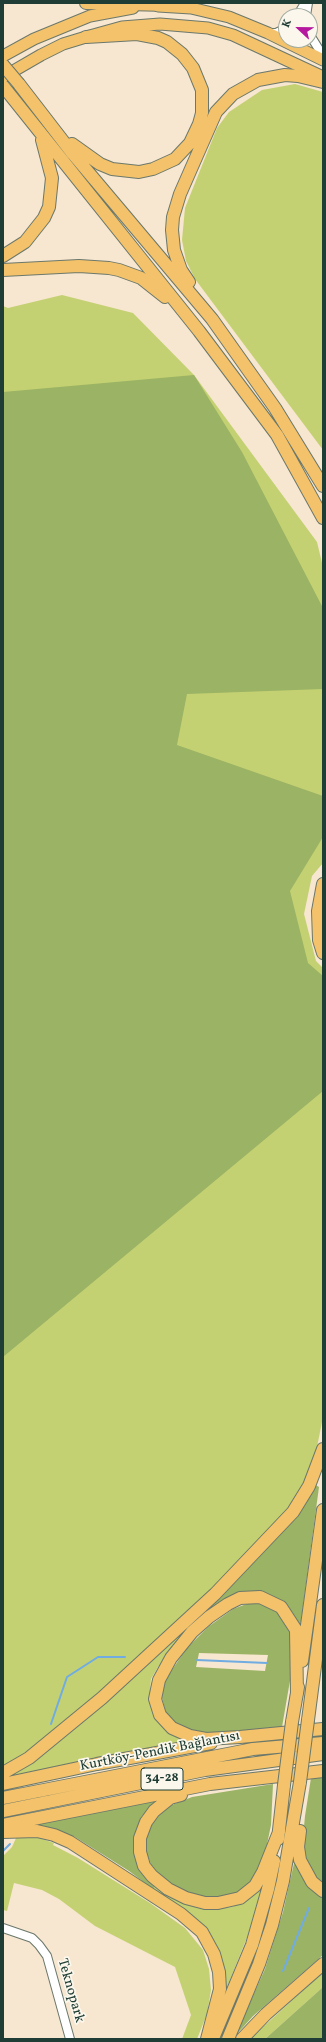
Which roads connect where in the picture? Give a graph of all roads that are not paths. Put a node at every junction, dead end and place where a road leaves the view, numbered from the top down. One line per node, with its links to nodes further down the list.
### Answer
1 (86, 3): 2 (highway)
2 (167, 6): 4 (main road); 6 (main road)
3 (278, 32): 4 (street)
4 (268, 33): 7 (main road)
5 (86, 36): 9 (main road); 10 (main road); 14 (highway)
6 (3, 56)
7 (323, 60)
8 (3, 65): 14 (highway, bridge)
9 (3, 77)
10 (323, 77)
11 (323, 82): 17 (highway)
12 (6, 90): 13 (highway)
13 (39, 131): 15 (highway); 18 (highway)
14 (56, 131): 17 (highway)
15 (3, 256)
16 (3, 270): 18 (highway)
17 (212, 319): 19 (highway)
18 (199, 330): 20 (highway)
19 (323, 486)
20 (323, 518)
21 (323, 884): 22 (highway)
22 (323, 953)
23 (323, 1449): 34 (highway)
24 (323, 1510): 27 (highway)
25 (323, 1605): 28 (highway)
26 (323, 1654): 28 (highway)
27 (297, 1694): 30 (highway); 42 (highway, bridge)
28 (311, 1697): 35 (highway, bridge)
29 (323, 1729): 30 (highway)
30 (240, 1737): 36 (highway)
31 (323, 1743): 38 (highway, Kurtköy-Pendik Bağlantısı / 34-28)
32 (323, 1754): 39 (highway, Kurtköy-Pendik Bağlantısı / 34-28)
33 (323, 1771): 37 (highway)
34 (3, 1772)
35 (300, 1782): 43 (highway); 49 (highway)
36 (3, 1784)
37 (210, 1784): 40 (highway); 42 (highway)
38 (3, 1798)
39 (3, 1811)
40 (3, 1825)
41 (3, 1832): 47 (highway)
42 (279, 1832): 48 (highway)
43 (323, 1891)
44 (3, 1928): 46 (street, Teknopark)
45 (323, 1964): 50 (highway)
46 (70, 2039)
47 (206, 2039)
48 (213, 2039)
49 (228, 2039)
50 (242, 2039)

